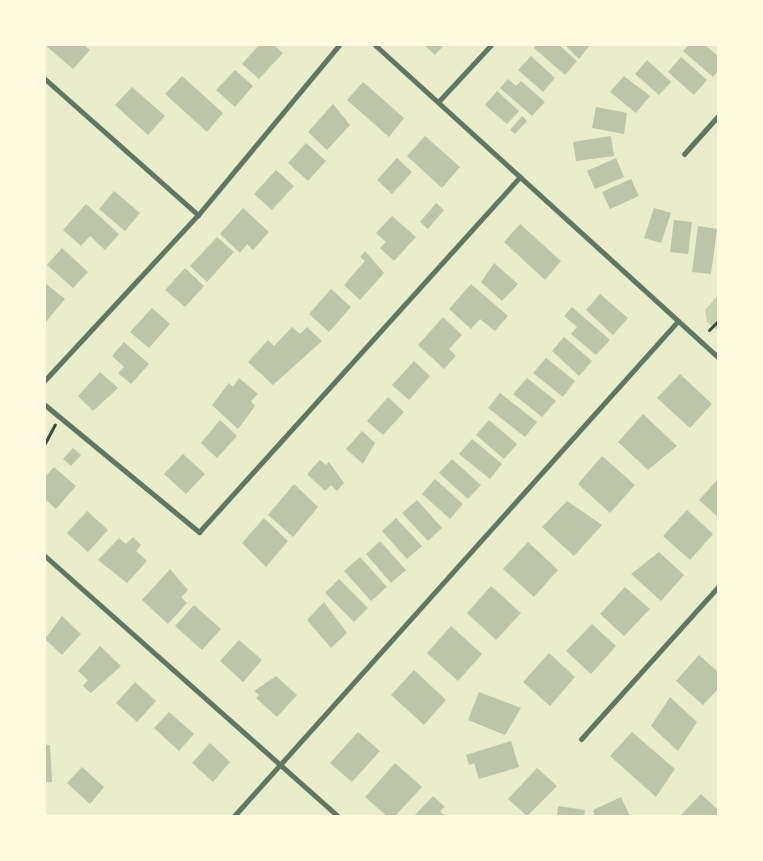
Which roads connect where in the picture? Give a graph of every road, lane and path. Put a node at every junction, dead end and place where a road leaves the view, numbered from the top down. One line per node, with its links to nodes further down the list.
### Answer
1 (339, 45): 9 (street)
2 (375, 45): 5 (street)
3 (490, 45): 5 (street)
4 (45, 79): 9 (street)
5 (438, 102): 8 (street)
6 (718, 116): 7 (street)
7 (684, 154)
8 (520, 177): 10 (street); 16 (street)
9 (198, 215): 14 (street)
10 (678, 321): 13 (street); 21 (street)
11 (718, 321): 12 (path)
12 (710, 330)
13 (718, 357)
14 (45, 380)
15 (45, 405): 16 (street)
16 (58, 416): 17 (path)
17 (45, 443)
18 (45, 556): 21 (street)
19 (718, 587): 20 (street)
20 (581, 739)
21 (280, 763): 22 (street); 23 (street)
22 (234, 816)
23 (338, 816)

